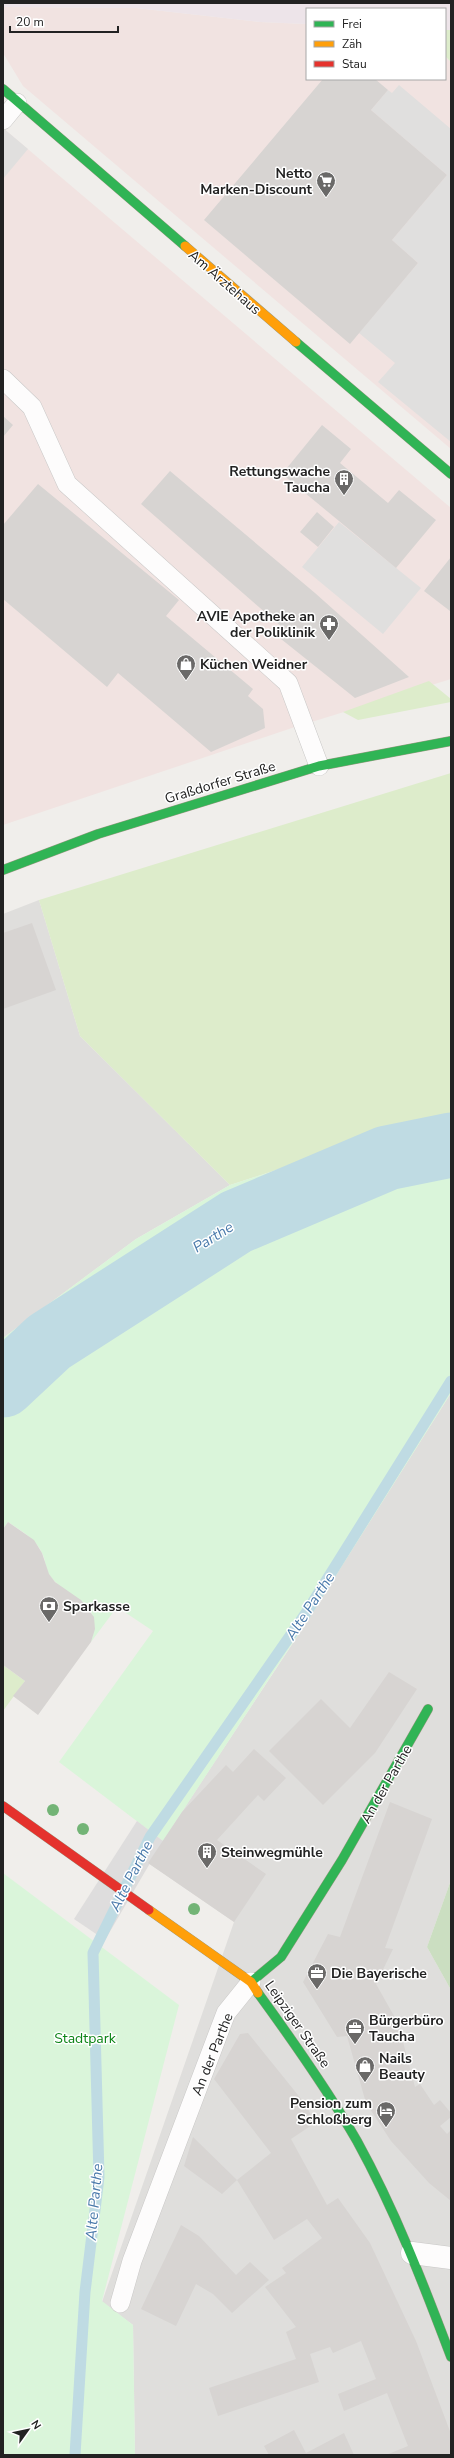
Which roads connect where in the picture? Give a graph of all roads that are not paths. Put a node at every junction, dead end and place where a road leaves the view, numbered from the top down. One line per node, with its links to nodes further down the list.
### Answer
1 (3, 89): 2 (street, Am Ärztehaus)
2 (17, 103): 3 (lane); 5 (street, Am Ärztehaus)
3 (3, 120)
4 (3, 379): 7 (lane)
5 (451, 474)
6 (451, 741): 7 (street, Graßdorfer Straße)
7 (319, 766): 8 (street, Graßdorfer Straße)
8 (3, 870)
9 (428, 1709): 11 (street, An der Parthe)
10 (3, 1806): 11 (street, Leipziger Straße)
11 (251, 1982): 12 (street, Leipziger Straße); 14 (lane, An der Parthe)
12 (412, 2253): 13 (street); 15 (street, Leipziger Straße)
13 (451, 2258)
14 (120, 2303)
15 (451, 2357)

